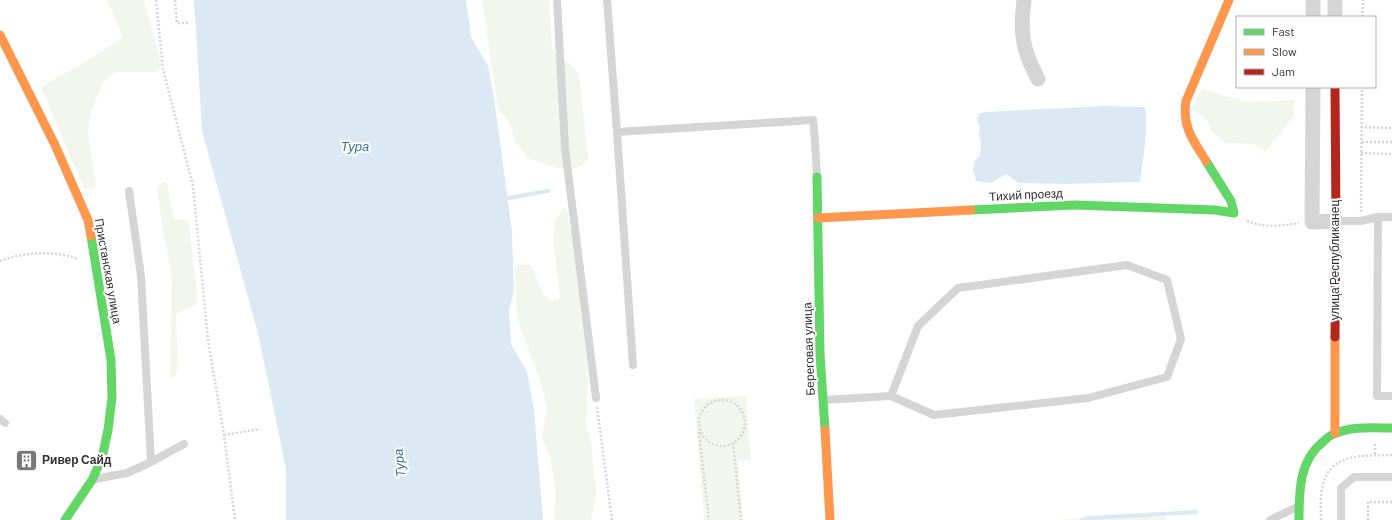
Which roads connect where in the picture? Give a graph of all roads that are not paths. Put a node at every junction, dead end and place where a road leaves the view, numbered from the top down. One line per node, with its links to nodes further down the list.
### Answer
1 (557, 0): 23 (lane)
2 (606, 0): 13 (lane)
3 (1024, 0): 10 (street)
4 (1229, 0): 18 (street, Тихий проезд)
5 (1314, 0): 7 (street)
6 (1335, 0): 8 (street)
7 (1313, 16)
8 (1335, 16)
9 (0, 35): 30 (street, Пристанская улица)
10 (1038, 79)
11 (1313, 88): 19 (street)
12 (1335, 88): 19 (street, улица Республиканец)
13 (617, 132): 14 (lane); 20 (lane)
14 (817, 177): 18 (street, Береговая улица)
15 (129, 191): 28 (lane)
16 (1378, 217): 17 (lane); 19 (lane); 22 (lane)
17 (1392, 217)
18 (818, 218): 24 (street, Береговая улица)
19 (1336, 221): 26 (street, улица Республиканец)
20 (634, 365)
21 (891, 396): 21 (lane); 24 (lane)
22 (1392, 396)
23 (596, 398)
24 (822, 400): 33 (street, Береговая улица)
25 (1392, 428): 26 (street)
26 (1335, 433): 31 (street)
27 (184, 444): 28 (lane)
28 (151, 462): 30 (lane)
29 (1392, 477): 36 (lane)
30 (92, 480): 32 (street, Пристанская улица)
31 (1299, 505): 34 (lane); 35 (street)
32 (65, 520)
33 (830, 520)
34 (1270, 520)
35 (1299, 520)
36 (1341, 520)

